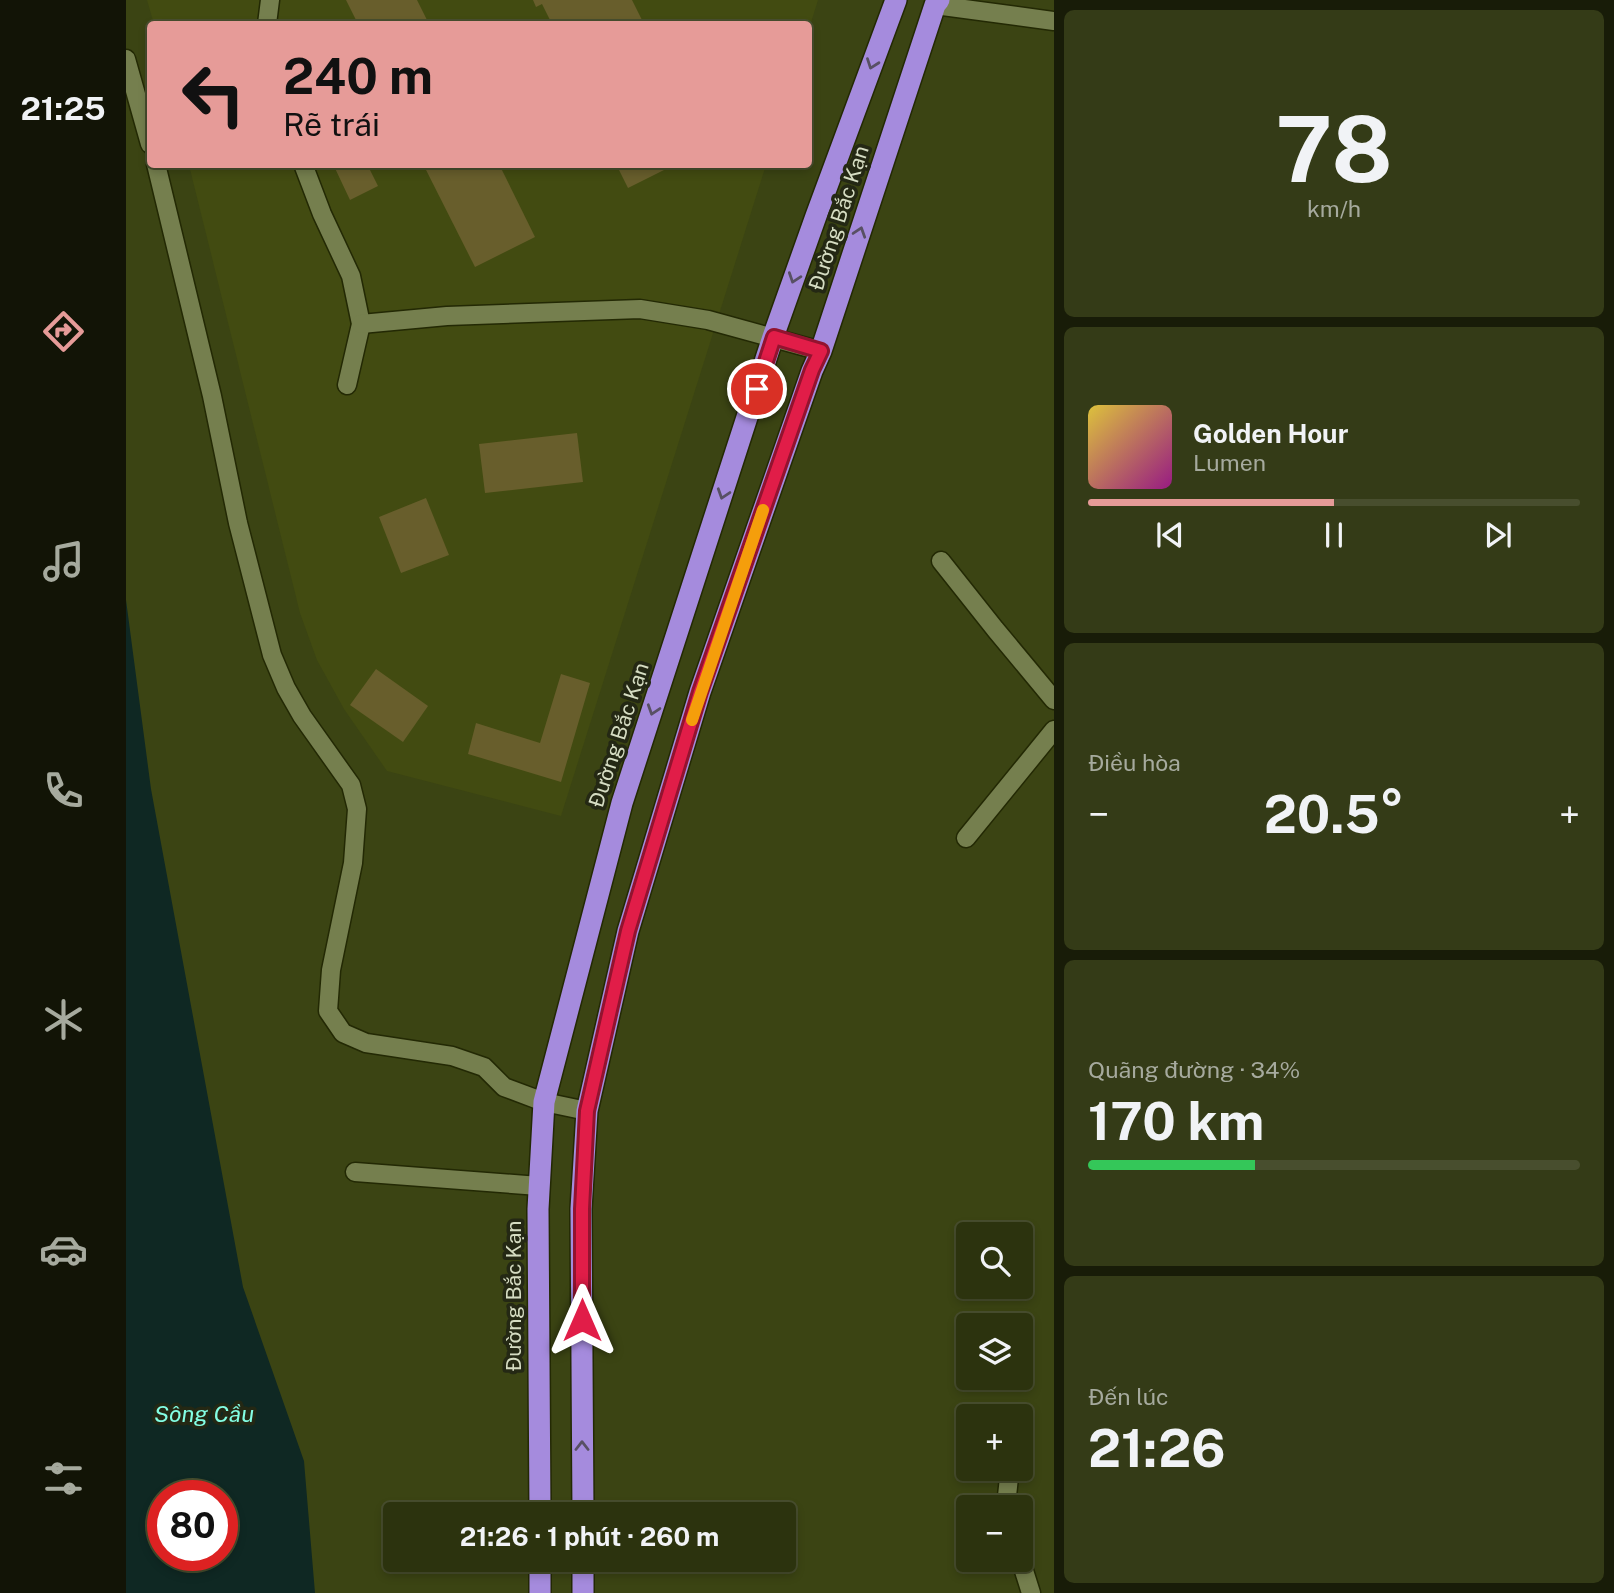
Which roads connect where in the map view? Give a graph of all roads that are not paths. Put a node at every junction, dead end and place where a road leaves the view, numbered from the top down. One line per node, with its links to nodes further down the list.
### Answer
1 (270, 0): 4 (street)
2 (896, 0): 11 (highway, Đường Bắc Kạn, one-way to 11)
3 (937, 3): 5 (street); 12 (highway, Đường Bắc Kạn, one-way to 3)
4 (267, 21)
5 (1054, 21)
6 (126, 59): 7 (street)
7 (147, 133)
8 (157, 168): 18 (street)
9 (305, 168): 10 (street)
10 (361, 324): 11 (street); 13 (street)
11 (774, 337): 12 (street); 18 (highway, Đường Bắc Kạn, one-way to 18)
12 (821, 351): 19 (highway, Đường Bắc Kạn)
13 (347, 385)
14 (940, 561): 15 (street)
15 (1054, 700)
16 (1054, 730): 17 (street)
17 (966, 838)
18 (544, 1102): 19 (street); 21 (highway, Đường Bắc Kạn)
19 (587, 1111): 23 (highway, Đường Bắc Kạn, one-way to 19)
20 (355, 1172): 21 (street)
21 (539, 1186): 22 (highway, Đường Bắc Kạn)
22 (540, 1502)
23 (583, 1502)
24 (540, 1572): 27 (highway)
25 (583, 1572): 28 (highway)
26 (1024, 1572): 29 (street)
27 (540, 1593)
28 (583, 1593)
29 (1031, 1593)

